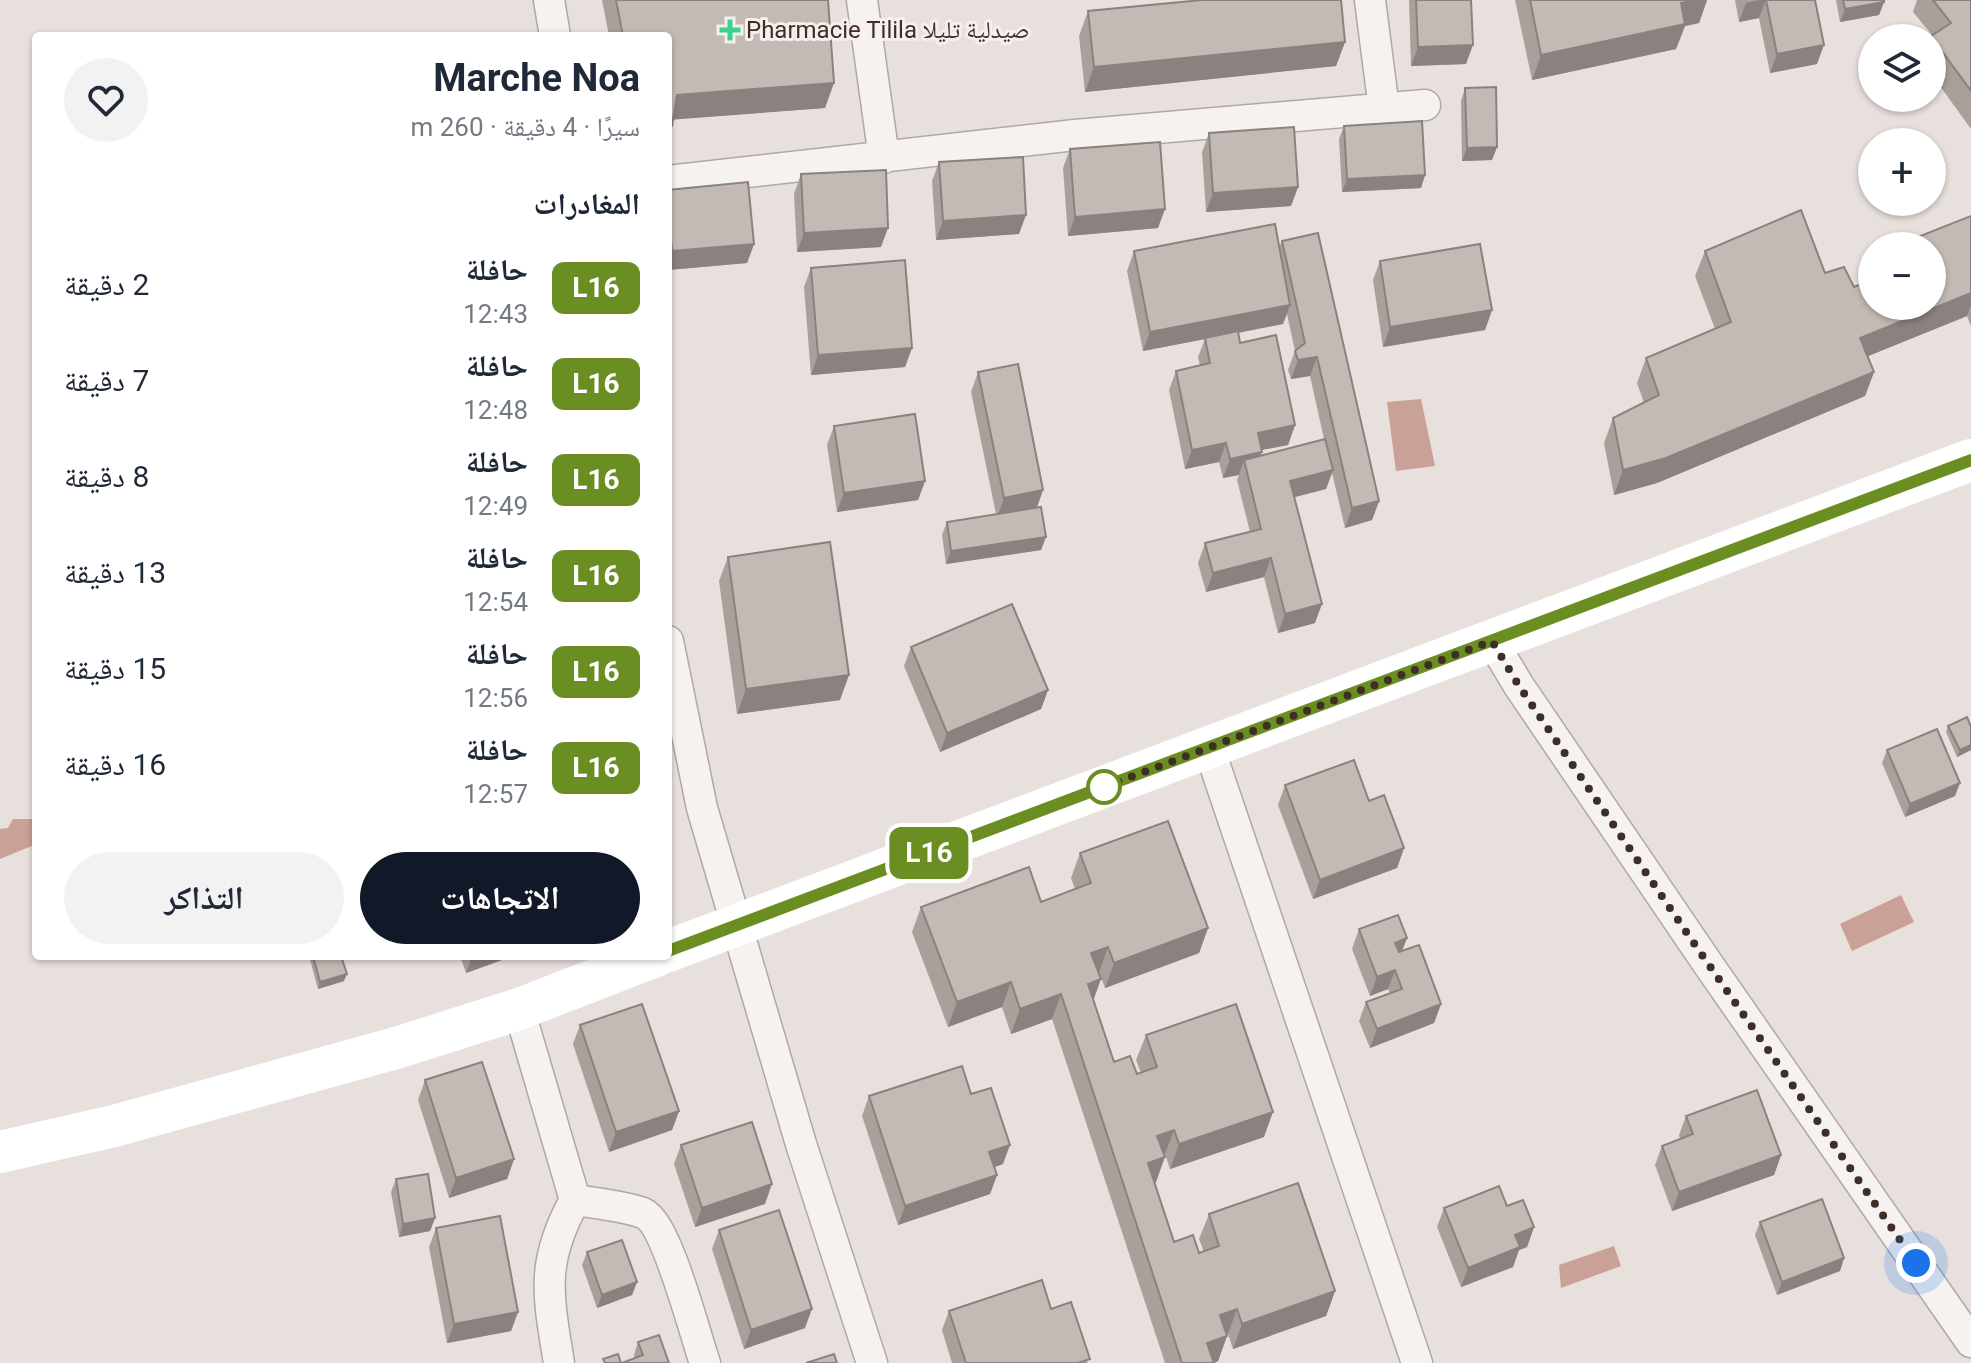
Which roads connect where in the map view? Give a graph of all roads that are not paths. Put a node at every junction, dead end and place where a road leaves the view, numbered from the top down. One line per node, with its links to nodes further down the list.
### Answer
1 (549, 0): 4 (street)
2 (862, 0): 7 (street)
3 (1370, 0): 6 (street)
4 (554, 32)
5 (1425, 105): 6 (street)
6 (1384, 109): 7 (street)
7 (884, 158): 8 (street)
8 (672, 181)
9 (1971, 460): 10 (street)
10 (1492, 641): 12 (street); 19 (street)
11 (672, 661): 13 (street)
12 (1209, 748): 13 (street); 23 (street)
13 (736, 926): 14 (street); 22 (street)
14 (672, 950)
15 (646, 960): 16 (street)
16 (519, 1009): 17 (street); 18 (street)
17 (0, 1152)
18 (575, 1200): 20 (street); 21 (street)
19 (1971, 1342)
20 (559, 1363)
21 (705, 1363)
22 (872, 1363)
23 (1417, 1363)

